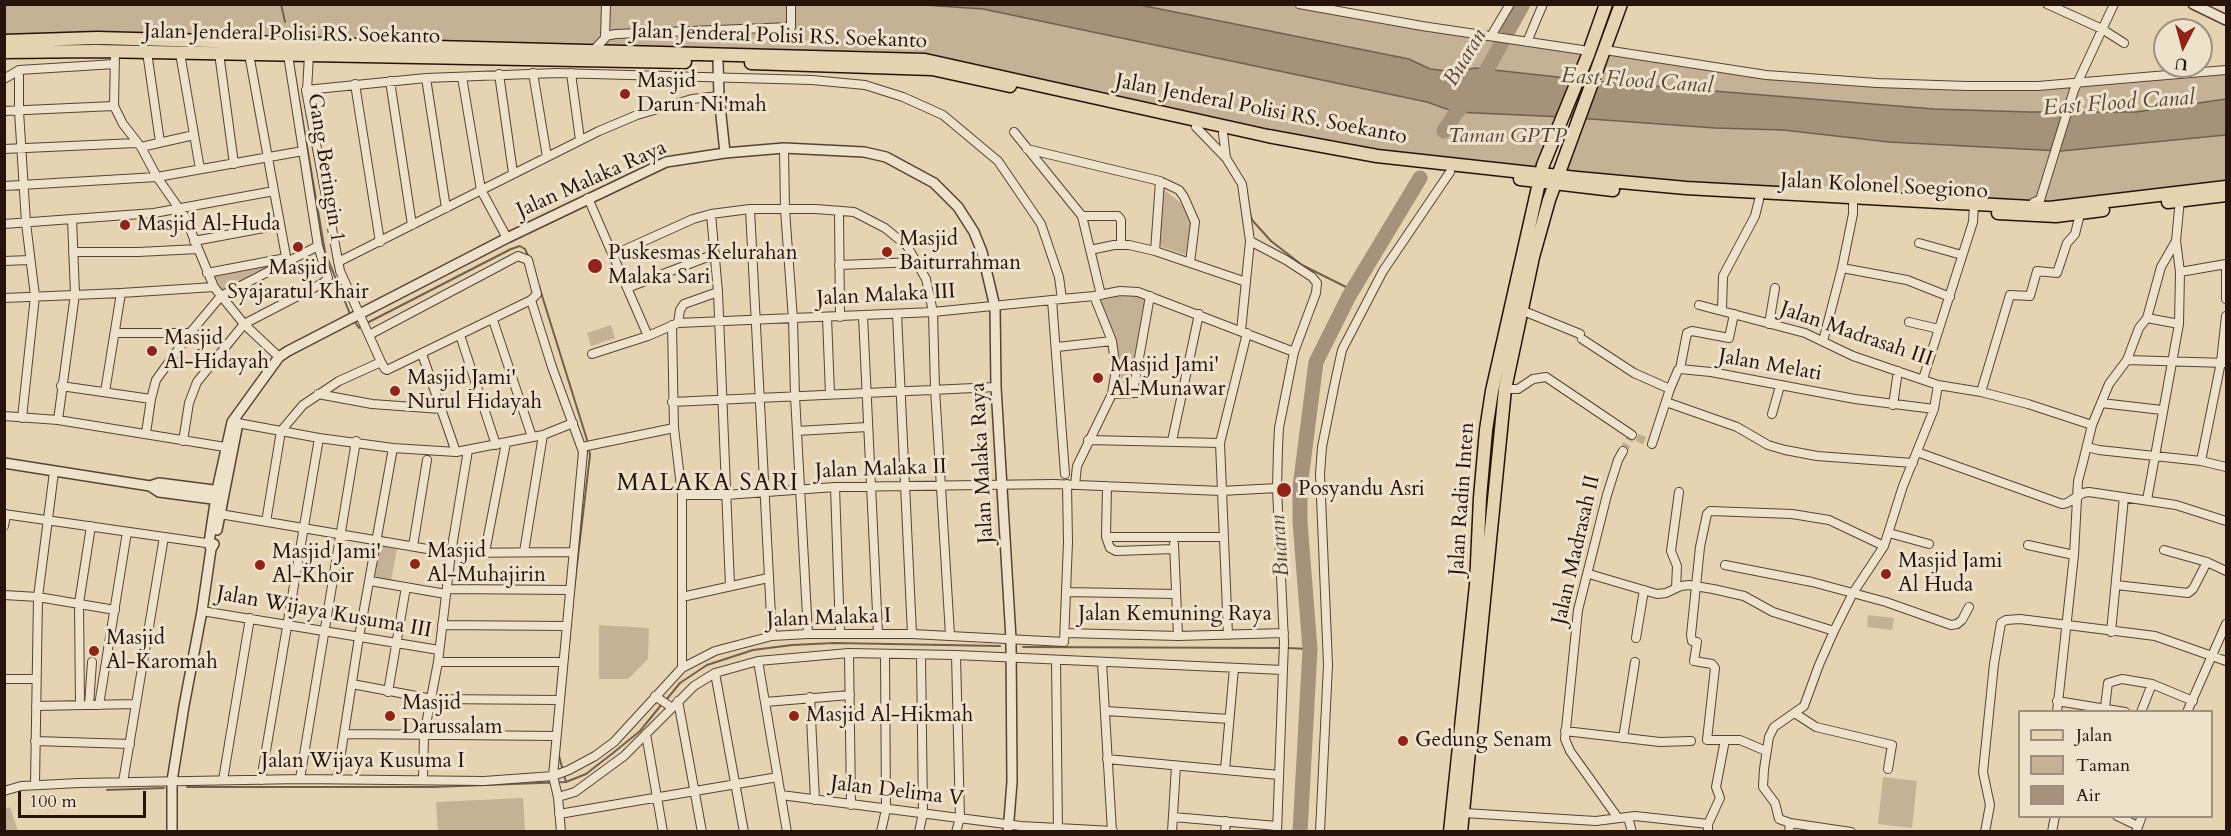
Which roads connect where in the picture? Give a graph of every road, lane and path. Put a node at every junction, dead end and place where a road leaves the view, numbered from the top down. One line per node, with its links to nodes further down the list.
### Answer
1 (606, 4): 14 (street)
2 (791, 4): 14 (street)
3 (1510, 4): 15 (street)
4 (1543, 4): 18 (street)
5 (1606, 4): 25 (main road, Jalan Radin Inten)
6 (1621, 4): 30 (main road, Jalan Radin Inten)
7 (2047, 4): 13 (street)
8 (2114, 4): 13 (street)
9 (2193, 4): 11 (street)
10 (1304, 5): 15 (street)
11 (2212, 9): 12 (street)
12 (2226, 20)
13 (2102, 29): 19 (street); 44 (street)
14 (605, 36): 20 (street); 23 (street)
15 (1495, 36): 18 (street)
16 (115, 39): 17 (main road, Jalan Jenderal Polisi RS. Soekanto); 20 (main road, Jalan Jenderal Polisi RS. Soekanto); 31 (main road)
17 (4, 41)
18 (1523, 41): 25 (street)
19 (2124, 43)
20 (593, 51): 23 (main road, Jalan Jenderal Polisi RS. Soekanto)
21 (4, 52): 31 (main road, Jalan Jenderal Polisi RS. Soekanto)
22 (147, 52): 24 (main road, Jalan Jenderal Polisi RS. Soekanto); 31 (main road, Jalan Jenderal Polisi RS. Soekanto); 56 (street)
23 (614, 52): 69 (main road, Jalan Jenderal Polisi RS. Soekanto)
24 (180, 53): 26 (main road, Jalan Jenderal Polisi RS. Soekanto); 52 (street)
25 (1589, 53): 67 (main road, Jalan Radin Inten)
26 (219, 54): 27 (main road, Jalan Jenderal Polisi RS. Soekanto); 71 (street)
27 (249, 54): 28 (main road, Jalan Jenderal Polisi RS. Soekanto); 65 (street)
28 (288, 55): 29 (main road, Jalan Jenderal Polisi RS. Soekanto); 62 (street, Gang Beringin 1)
29 (309, 55): 32 (main road, Jalan Jenderal Polisi RS. Soekanto); 45 (street)
30 (1603, 55): 44 (street); 70 (main road, Jalan Radin Inten)
31 (115, 58): 33 (street); 47 (street)
32 (718, 63): 39 (street); 50 (main road, Jalan Jenderal Polisi RS. Soekanto)
33 (19, 69): 41 (street); 49 (street)
34 (2226, 70): 44 (street)
35 (533, 73): 36 (street); 37 (street); 64 (street)
36 (572, 73): 39 (street); 55 (street)
37 (499, 74): 38 (street); 76 (street)
38 (462, 76): 40 (street); 85 (street)
39 (718, 76): 46 (street); 148 (street)
40 (426, 78): 42 (street); 93 (street)
41 (4, 80)
42 (390, 81): 43 (street); 106 (street)
43 (355, 84): 45 (street); 111 (street)
44 (2075, 87): 92 (street)
45 (307, 90): 68 (street)
46 (719, 96): 55 (street); 63 (street)
47 (114, 106): 49 (street); 57 (street)
48 (4, 111): 49 (street)
49 (19, 111): 58 (street)
50 (1196, 127): 53 (street); 54 (main road, Jalan Jenderal Polisi RS. Soekanto)
51 (1014, 132): 61 (street)
52 (194, 135): 56 (street); 73 (street)
53 (1206, 137): 54 (street); 66 (street)
54 (1222, 137): 66 (street); 69 (main road, Jalan Jenderal Polisi RS. Soekanto)
55 (580, 140): 64 (street)
56 (160, 142): 57 (street)
57 (138, 145): 58 (street); 77 (street)
58 (21, 148): 60 (street); 82 (street)
59 (784, 148): 63 (street, Jalan Malaka Raya); 97 (street); 152 (street, Jalan Malaka Raya)
60 (4, 149)
61 (1027, 149): 81 (street); 101 (street)
62 (303, 151): 65 (street); 72 (street, Gang Beringin 1)
63 (725, 153): 89 (street, Jalan Malaka Raya)
64 (547, 157): 76 (street)
65 (269, 158): 71 (street); 86 (street)
66 (1226, 158): 109 (street)
67 (1545, 159): 75 (main road); 78 (main road, Jalan Radin Inten)
68 (319, 162): 72 (street); 120 (street)
69 (1396, 163): 74 (main road, Jalan Jenderal Polisi RS. Soekanto)
70 (1562, 163): 79 (main road); 80 (main road, Jalan Radin Inten)
71 (234, 164): 73 (street)
72 (307, 166): 114 (street, Gang Beringin 1)
73 (200, 169): 77 (street)
74 (1445, 170): 75 (main road, Jalan Jenderal Polisi RS. Soekanto); 78 (main road, Jalan Jenderal Polisi RS. Soekanto); 466 (street)
75 (1520, 172): 78 (main road, Jalan Jenderal Polisi RS. Soekanto)
76 (513, 173): 85 (street)
77 (157, 177): 82 (street); 94 (street)
78 (1540, 177): 80 (main road, Jalan Kolonel Soegiono); 389 (main road, Jalan Radin Inten)
79 (1577, 178): 80 (main road, Jalan Kolonel Soegiono); 96 (main road, Jalan Kolonel Soegiono)
80 (1555, 179): 90 (main road, Jalan Kolonel Soegiono); 153 (main road, Jalan Radin Inten)
81 (1160, 181): 117 (street); 128 (street)
82 (25, 185): 83 (street); 103 (street)
83 (4, 186)
84 (2226, 187): 88 (main road, Jalan Kolonel Soegiono)
85 (481, 190): 93 (street); 107 (street)
86 (274, 191): 94 (street); 105 (street)
87 (2226, 195): 88 (main road, Jalan Kolonel Soegiono)
88 (2180, 197): 92 (main road, Jalan Kolonel Soegiono); 100 (main road, Jalan Kolonel Soegiono); 110 (street)
89 (588, 198): 107 (street, Jalan Malaka Raya); 121 (street)
90 (1760, 200): 91 (main road, Jalan Kolonel Soegiono); 154 (street)
91 (1852, 204): 96 (main road, Jalan Kolonel Soegiono); 131 (street)
92 (2040, 205): 96 (main road, Jalan Kolonel Soegiono)
93 (446, 208): 106 (street)
94 (181, 209): 102 (street); 108 (street)
95 (750, 209): 97 (street); 99 (street); 164 (street)
96 (1974, 209): 100 (main road, Jalan Kolonel Soegiono); 122 (street)
97 (785, 210): 98 (street); 165 (street)
98 (839, 210): 127 (street); 130 (street)
99 (711, 214): 119 (street); 121 (street)
100 (2080, 214): 206 (street)
101 (1082, 216): 113 (street); 116 (street)
102 (72, 219): 103 (street); 118 (street)
103 (26, 223): 104 (street); 123 (street)
104 (4, 224)
105 (280, 225): 108 (street); 124 (street)
106 (412, 225): 111 (street)
107 (507, 238): 169 (street, Jalan Malaka Raya)
108 (194, 241): 115 (street)
109 (1250, 241): 134 (street); 183 (street)
110 (2176, 241): 132 (street); 163 (street)
111 (380, 242): 126 (street)
112 (1919, 243): 122 (street)
113 (1121, 244): 116 (street); 117 (street)
114 (318, 246): 120 (street, Gang Beringin 1); 124 (street)
115 (198, 249): 118 (street); 133 (street)
116 (1090, 250): 143 (street)
117 (1155, 251): 128 (street)
118 (73, 252): 140 (street)
119 (715, 254): 136 (street); 138 (street)
120 (328, 255): 126 (street); 170 (street, Gang Beringin 1)
121 (613, 255): 136 (street)
122 (1962, 255): 146 (street)
123 (29, 260): 125 (street); 141 (street)
124 (286, 260): 133 (street); 142 (street)
125 (4, 261)
126 (338, 262): 169 (street)
127 (917, 262): 130 (street); 155 (street)
128 (1190, 263): 134 (street)
129 (2226, 264): 132 (street); 149 (street)
130 (839, 265): 162 (street)
131 (1842, 268): 146 (street); 181 (street)
132 (2180, 272): 173 (street)
133 (207, 273): 135 (street)
134 (1246, 282): 175 (street)
135 (214, 287): 139 (street); 142 (street)
136 (627, 288): 179 (street)
137 (1775, 288): 172 (street)
138 (718, 292): 167 (street); 171 (street)
139 (121, 293): 140 (street); 176 (street)
140 (75, 294): 141 (street); 195 (street)
141 (35, 296): 147 (street); 223 (street)
142 (221, 296): 170 (street); 177 (street)
143 (1097, 296): 144 (street, Jalan Malaka III); 148 (street, Jalan Malaka III); 180 (street)
144 (1150, 296): 157 (street, Jalan Malaka III); 205 (street)
145 (534, 297): 166 (street); 169 (street); 226 (street)
146 (1950, 297): 174 (street)
147 (4, 298)
148 (1062, 299): 150 (street, Jalan Malaka III)
149 (2226, 299)
150 (1052, 300): 152 (street, Jalan Malaka III); 182 (street)
151 (1699, 305): 154 (street, Jalan Madrasah III)
152 (995, 307): 155 (street, Jalan Malaka III); 197 (street, Jalan Malaka Raya)
153 (1521, 310): 199 (main road, Jalan Radin Inten); 200 (street)
154 (1722, 310): 158 (street, Jalan Madrasah III)
155 (933, 312): 156 (street, Jalan Malaka III); 198 (street)
156 (897, 314): 159 (street, Jalan Malaka III); 201 (street)
157 (1199, 314): 175 (street, Jalan Malaka III); 202 (street)
158 (1734, 314): 172 (street, Jalan Madrasah III); 191 (street)
159 (862, 316): 162 (street, Jalan Malaka III); 204 (street)
160 (2226, 316): 190 (street)
161 (826, 317): 162 (street, Jalan Malaka III); 165 (street, Jalan Malaka III); 208 (street)
162 (840, 317)
163 (2147, 318): 173 (street); 187 (street)
164 (757, 319): 165 (street, Jalan Malaka III); 167 (street, Jalan Malaka III); 211 (street)
165 (793, 319): 210 (street)
166 (493, 320): 178 (street); 235 (street)
167 (718, 321): 171 (street, Jalan Malaka III); 213 (street)
168 (1909, 322): 174 (street)
169 (360, 323): 186 (street, Jalan Malaka Raya); 189 (street)
170 (244, 324): 186 (street); 238 (street)
171 (675, 324): 179 (street, Jalan Malaka III); 214 (street)
172 (1769, 324): 181 (street, Jalan Madrasah III)
173 (2179, 324): 188 (street)
174 (1939, 329): 193 (street)
175 (1244, 332): 183 (street, Jalan Malaka III); 242 (street)
176 (115, 333): 177 (street); 203 (street)
177 (190, 333): 212 (street)
178 (460, 335): 184 (street); 244 (street)
179 (648, 336): 185 (street, Jalan Malaka III)
180 (1112, 341): 182 (street); 209 (street)
181 (1823, 341): 192 (street, Jalan Madrasah III)
182 (1057, 347): 260 (street)
183 (1294, 352): 268 (street)
184 (422, 354): 189 (street); 218 (street)
185 (592, 354)
186 (279, 357): 225 (street, Jalan Malaka Raya)
187 (2127, 360): 188 (street); 216 (street)
188 (2173, 361): 190 (street); 220 (street)
189 (381, 362): 207 (street)
190 (2224, 362): 255 (street)
191 (1680, 369): 196 (street, Jalan Melati); 200 (street)
192 (1898, 371): 193 (street, Jalan Madrasah III); 217 (street)
193 (1923, 379): 194 (street, Jalan Madrasah III)
194 (1938, 385): 206 (street, Jalan Madrasah III); 219 (street)
195 (61, 386): 203 (street); 224 (street)
196 (1780, 386): 217 (street, Jalan Melati); 221 (street)
197 (996, 387): 198 (street); 262 (street, Jalan Malaka Raya)
198 (935, 389): 201 (street); 264 (street)
199 (1505, 389): 234 (street); 389 (main road, Jalan Radin Inten)
200 (1670, 389): 215 (street)
201 (900, 391): 204 (street); 267 (street)
202 (1181, 391): 205 (street); 240 (street)
203 (105, 392): 212 (street)
204 (865, 392): 208 (street); 228 (street)
205 (1133, 392): 209 (street)
206 (1981, 392): 227 (street, Jalan Madrasah III)
207 (317, 394): 218 (street); 230 (street)
208 (830, 394): 210 (street)
209 (1112, 394): 237 (street)
210 (795, 396): 211 (street); 231 (street)
211 (760, 397): 213 (street); 272 (street)
212 (151, 399): 232 (street)
213 (721, 399): 214 (street); 275 (street)
214 (672, 402): 229 (street)
215 (1666, 402): 243 (street); 256 (street)
216 (2102, 404): 220 (street); 227 (street)
217 (1893, 405): 219 (street, Jalan Melati)
218 (441, 408): 251 (street)
219 (1934, 409): 252 (street)
220 (2162, 410): 254 (street)
221 (1773, 414)
222 (4, 416): 223 (street)
223 (22, 418): 224 (street)
224 (58, 420): 232 (street)
225 (236, 420): 230 (street); 246 (street, Jalan Malaka Raya); 273 (street, Jalan Malaka Raya)
226 (573, 423): 233 (street); 245 (street)
227 (2092, 425): 247 (street)
228 (867, 427): 231 (street); 263 (street)
229 (674, 428): 245 (street); 274 (street)
230 (281, 431): 236 (street); 283 (street)
231 (797, 431): 269 (street)
232 (146, 433): 238 (street)
233 (543, 435): 235 (street); 303 (street)
234 (1632, 435)
235 (532, 437): 241 (street)
236 (319, 438): 239 (street); 286 (street)
237 (1088, 440): 240 (street); 261 (street)
238 (183, 441): 246 (street)
239 (356, 441): 248 (street); 289 (street)
240 (1172, 441): 242 (street)
241 (506, 443): 244 (street); 302 (street)
242 (1220, 443): 270 (street)
243 (1652, 444)
244 (496, 445): 249 (street)
245 (586, 446): 304 (street)
246 (225, 447): 273 (street, Jalan Malaka Raya)
247 (2087, 447): 254 (street); 276 (street)
248 (393, 448): 253 (street); 294 (street)
249 (468, 450): 251 (street); 305 (street, Jalan Wijaya Kusuma III)
250 (1623, 451): 310 (street, Jalan Madrasah II)
251 (456, 452): 253 (street)
252 (1917, 452): 256 (street); 276 (street)
253 (428, 454): 298 (street)
254 (2154, 456): 255 (street); 278 (street)
255 (2201, 461): 258 (street)
256 (1913, 463): 288 (street)
257 (4, 464): 259 (street)
258 (2226, 467)
259 (54, 472): 273 (street); 281 (street)
260 (1065, 474)
261 (1071, 484): 262 (street, Jalan Malaka II); 265 (street, Jalan Malaka II); 321 (street)
262 (1002, 485): 264 (street, Jalan Malaka II); 352 (street, Jalan Malaka Raya)
263 (871, 486): 266 (street, Jalan Malaka II); 267 (street, Jalan Malaka II); 341 (street)
264 (942, 486): 267 (street, Jalan Malaka II); 346 (street)
265 (1107, 486): 270 (street, Jalan Malaka II); 291 (street)
266 (835, 487): 269 (street, Jalan Malaka II); 340 (street)
267 (906, 487): 345 (street)
268 (1277, 488): 270 (street, Jalan Malaka II); 343 (street)
269 (800, 490): 272 (street, Jalan Malaka II); 344 (street)
270 (1221, 491): 292 (street)
271 (1679, 492): 317 (street)
272 (764, 493): 275 (street, Jalan Malaka II); 311 (street)
273 (219, 495): 280 (street); 296 (street)
274 (682, 495): 275 (street, Jalan Malaka II); 326 (street)
275 (726, 495): 314 (street)
276 (2077, 496): 277 (street); 306 (street)
277 (2124, 497): 278 (street); 313 (street)
278 (2147, 500): 282 (street)
279 (5, 514): 281 (street); 284 (street)
280 (220, 514): 283 (street); 296 (street)
281 (47, 520): 285 (street); 325 (street)
282 (2226, 521)
283 (266, 522): 286 (street)
284 (4, 526)
285 (91, 526): 287 (street); 327 (street)
286 (303, 527): 289 (street); 332 (street)
287 (127, 532): 290 (street); 329 (street)
288 (1889, 532): 295 (street); 299 (street)
289 (340, 534): 294 (street); 337 (street)
290 (164, 537): 296 (street); 390 (street)
291 (1106, 537): 293 (street); 300 (street)
292 (1223, 537): 293 (street); 347 (street)
293 (1174, 538): 300 (street)
294 (377, 539): 298 (street); 312 (street)
295 (1929, 544)
296 (211, 545): 330 (street)
297 (2028, 545): 306 (street)
298 (413, 546): 305 (street)
299 (1884, 546): 315 (street); 322 (street)
300 (1174, 549): 323 (street)
301 (2164, 550): 307 (street)
302 (485, 552): 303 (street); 305 (street)
303 (524, 552): 304 (street)
304 (573, 552): 318 (street)
305 (451, 553): 320 (street, Jalan Wijaya Kusuma III)
306 (2074, 555): 336 (street)
307 (2207, 562): 309 (street); 313 (street)
308 (1725, 565): 322 (street)
309 (2226, 571)
310 (1588, 574): 319 (street); 404 (street, Jalan Madrasah II)
311 (768, 578): 314 (street); 348 (street)
312 (370, 581): 316 (street); 350 (street)
313 (2116, 585): 339 (street)
314 (730, 586): 326 (street)
315 (1696, 586): 317 (street); 338 (street); 410 (street)
316 (406, 587): 320 (street); 353 (street)
317 (1676, 588): 319 (street)
318 (570, 590): 320 (street); 335 (street)
319 (1644, 590): 351 (street)
320 (447, 591): 334 (street, Jalan Wijaya Kusuma III)
321 (1066, 592): 323 (street); 342 (street)
322 (1853, 593): 328 (street); 338 (street)
323 (1176, 594): 349 (street)
324 (4, 595): 325 (street)
325 (38, 597): 327 (street); 376 (street)
326 (682, 597): 371 (street)
327 (79, 603): 329 (street); 362 (street)
328 (1969, 608)
329 (115, 610): 370 (street)
330 (202, 610): 331 (street, Jalan Wijaya Kusuma III); 427 (street)
331 (250, 618): 332 (street, Jalan Wijaya Kusuma III); 424 (street)
332 (287, 624): 337 (street, Jalan Wijaya Kusuma III); 425 (street)
333 (2226, 624): 359 (street)
334 (442, 625): 335 (street); 354 (street, Jalan Wijaya Kusuma III)
335 (566, 626): 366 (street)
336 (2066, 626): 339 (street); 387 (street); 471 (street)
337 (323, 630): 350 (street, Jalan Wijaya Kusuma III); 422 (street)
338 (1834, 631): 402 (street)
339 (2111, 632): 359 (street)
340 (840, 633): 341 (street, Jalan Malaka I); 344 (street, Jalan Malaka I)
341 (878, 633): 345 (street, Jalan Malaka I)
342 (1066, 633): 349 (street, Jalan Kemuning Raya); 352 (street, Jalan Malaka I)
343 (1284, 633): 347 (street, Jalan Kemuning Raya); 373 (street)
344 (808, 634): 348 (street, Jalan Malaka I)
345 (912, 634): 346 (street, Jalan Malaka I)
346 (950, 635): 352 (street, Jalan Malaka I)
347 (1228, 635): 349 (street, Jalan Kemuning Raya)
348 (772, 636): 371 (street, Jalan Malaka I)
349 (1178, 636)
350 (359, 637): 353 (street, Jalan Wijaya Kusuma III); 377 (street)
351 (1636, 638)
352 (1011, 639): 360 (street, Jalan Malaka Raya)
353 (396, 643): 354 (street, Jalan Wijaya Kusuma III); 379 (street)
354 (439, 650): 369 (street, Jalan Wijaya Kusuma III)
355 (849, 653): 356 (street); 363 (street); 380 (street)
356 (885, 655): 357 (street); 438 (street)
357 (921, 655): 358 (street); 439 (street)
358 (956, 655): 360 (street); 444 (street)
359 (2212, 656): 364 (street); 385 (street)
360 (1011, 658): 361 (street); 449 (street, Jalan Malaka Raya)
361 (1056, 660): 367 (street); 453 (street)
362 (80, 661): 365 (street); 391 (street)
363 (758, 661): 374 (street); 388 (street)
364 (2226, 661)
365 (92, 662): 370 (street); 392 (street)
366 (563, 662): 369 (street); 384 (street)
367 (1102, 662): 372 (street); 401 (street)
368 (1635, 662): 409 (street)
369 (438, 663): 383 (street, Jalan Wijaya Kusuma III)
370 (105, 664): 393 (street)
371 (682, 668): 381 (street, Jalan Malaka I)
372 (1234, 668): 373 (street); 403 (street)
373 (1283, 670): 419 (street)
374 (715, 673): 386 (street); 429 (street)
375 (4, 679): 376 (street)
376 (36, 679): 394 (street)
377 (352, 684): 379 (street); 405 (street)
378 (2152, 684): 385 (street); 396 (street); 399 (street)
379 (388, 692): 383 (street)
380 (850, 695): 382 (street); 437 (street)
381 (655, 697): 395 (street); 421 (street, Jalan Malaka I)
382 (810, 697): 388 (street); 436 (street)
383 (432, 699): 384 (street); 407 (street, Jalan Wijaya Kusuma III)
384 (560, 700): 408 (street)
385 (2193, 700): 400 (street)
386 (678, 701): 395 (street); 432 (street)
387 (2057, 701): 396 (street); 397 (street)
388 (765, 702): 420 (street)
389 (1470, 702): 440 (main road, Jalan Radin Inten); 467 (main road, Jalan Radin Inten)
390 (135, 704): 393 (street); 413 (street)
391 (80, 705): 392 (street); 394 (street)
392 (89, 705): 393 (street)
393 (99, 705)
394 (36, 706): 411 (street)
395 (669, 706): 406 (street)
396 (2105, 707): 398 (street)
397 (2056, 710)
398 (2120, 710)
399 (2141, 710)
400 (2188, 710)
401 (1106, 711): 403 (street); 415 (street)
402 (1796, 714): 414 (street); 418 (street)
403 (1229, 719): 417 (street)
404 (1565, 731): 409 (street); 445 (street, Jalan Madrasah II)
405 (344, 734): 407 (street); 423 (street)
406 (646, 734): 433 (street); 435 (street)
407 (424, 735): 408 (street); 426 (street, Jalan Wijaya Kusuma III)
408 (556, 736): 421 (street)
409 (1623, 738): 412 (street)
410 (1725, 740): 414 (street); 450 (street)
411 (35, 741): 413 (street); 430 (street)
412 (1691, 741)
413 (130, 744): 428 (street)
414 (1766, 751): 448 (street)
415 (1107, 759): 416 (street); 463 (street)
416 (1176, 766): 417 (street); 442 (street)
417 (1225, 770): 419 (street)
418 (1888, 770)
419 (1280, 775): 451 (street)
420 (778, 777): 429 (street); 434 (street)
421 (553, 778): 426 (street, Jalan Wijaya Kusuma I); 433 (street)
422 (300, 779): 423 (street, Jalan Wijaya Kusuma I); 425 (street, Jalan Wijaya Kusuma I)
423 (337, 779): 426 (street, Jalan Wijaya Kusuma I)
424 (223, 780): 425 (street, Jalan Wijaya Kusuma I); 427 (street, Jalan Wijaya Kusuma I)
425 (261, 780)
426 (423, 780)
427 (172, 781): 428 (street, Jalan Wijaya Kusuma I); 454 (street)
428 (123, 782): 430 (street, Jalan Wijaya Kusuma I)
429 (735, 784): 432 (street); 458 (street)
430 (35, 785): 431 (street, Jalan Wijaya Kusuma I)
431 (4, 791)
432 (695, 791): 435 (street); 457 (street)
433 (557, 793): 441 (street)
434 (781, 795): 436 (street, Jalan Delima V); 459 (street)
435 (657, 797): 441 (street); 456 (street)
436 (815, 800): 437 (street, Jalan Delima V)
437 (851, 805): 438 (street, Jalan Delima V)
438 (886, 809): 439 (street, Jalan Delima V); 460 (street)
439 (923, 813): 444 (street, Jalan Delima V); 461 (street)
440 (1464, 813): 445 (street); 468 (main road, Jalan Radin Inten)
441 (559, 814): 455 (street)
442 (1173, 817): 447 (street); 464 (street)
443 (1628, 817): 445 (street); 450 (street); 469 (street)
444 (960, 818): 449 (street, Jalan Delima V); 462 (street)
445 (1618, 818)
446 (2120, 818): 452 (street)
447 (1226, 822): 451 (street); 465 (street)
448 (1789, 827): 470 (street)
449 (1009, 828): 453 (street, Jalan Delima V)
450 (1708, 828)
451 (1277, 829)
452 (2137, 829)
453 (1058, 830): 463 (street, Jalan Delima V)
454 (172, 831)
455 (561, 831)
456 (663, 831)
457 (702, 831)
458 (744, 831)
459 (787, 831)
460 (881, 831)
461 (919, 831)
462 (956, 831)
463 (1113, 831)
464 (1172, 831)
465 (1225, 831)
466 (1320, 831)
467 (1450, 831)
468 (1461, 831)
469 (1632, 831)
470 (1851, 831)
471 (1985, 831)

